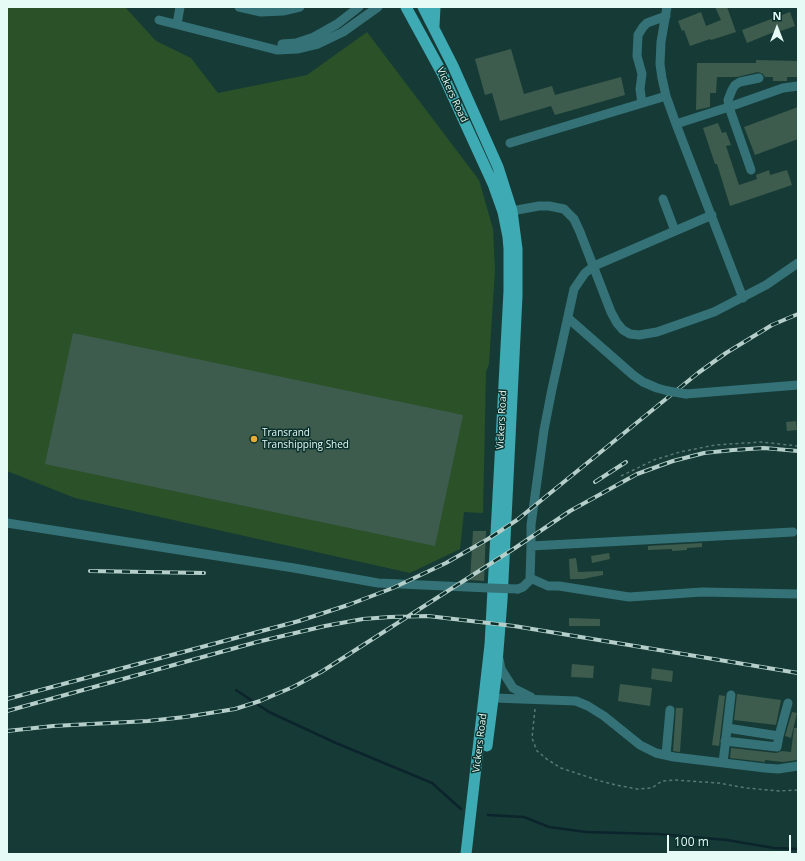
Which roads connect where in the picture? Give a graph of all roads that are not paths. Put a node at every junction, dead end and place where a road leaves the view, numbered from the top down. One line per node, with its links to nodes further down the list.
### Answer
1 (180, 7): 12 (street)
2 (239, 7): 9 (street)
3 (300, 7): 9 (street)
4 (360, 7): 14 (street)
5 (378, 7): 14 (street)
6 (406, 7): 24 (main road, Vickers Road)
7 (423, 7): 13 (main road, Vickers Road)
8 (435, 7): 13 (main road)
9 (274, 9)
10 (666, 12): 17 (street); 18 (street)
11 (159, 20): 12 (street)
12 (177, 24): 14 (street)
13 (434, 27): 24 (main road, Vickers Road)
14 (251, 44)
15 (759, 78): 19 (street)
16 (798, 86): 19 (street)
17 (666, 96): 18 (street); 20 (street)
18 (642, 103): 21 (street)
19 (729, 107): 20 (street); 22 (street)
20 (676, 124): 25 (street)
21 (510, 143)
22 (751, 170)
23 (663, 199): 26 (street)
24 (507, 212): 28 (street); 37 (main road, Vickers Road); 39 (main road, Vickers Road)
25 (712, 215): 26 (street); 29 (street)
26 (675, 231): 28 (street)
27 (798, 263): 29 (street)
28 (594, 266): 29 (street); 30 (street)
29 (743, 298)
30 (568, 318): 31 (street, bridge); 34 (street)
31 (798, 385)
32 (7, 523): 35 (street, bridge)
33 (793, 532): 34 (street)
34 (532, 546): 35 (street)
35 (530, 578): 36 (street)
36 (798, 594)
37 (498, 656): 39 (main road, Vickers Road); 40 (street)
38 (731, 695): 43 (street)
39 (491, 699): 40 (street); 49 (main road, Vickers Road); 50 (main road, Vickers Road)
40 (536, 699): 46 (street)
41 (788, 703): 44 (street)
42 (670, 710): 46 (street)
43 (727, 728): 44 (street); 45 (street)
44 (779, 736): 45 (street)
45 (725, 741): 47 (street)
46 (666, 755): 47 (street)
47 (722, 762): 48 (street)
48 (798, 766)
49 (466, 854)
50 (474, 854)

